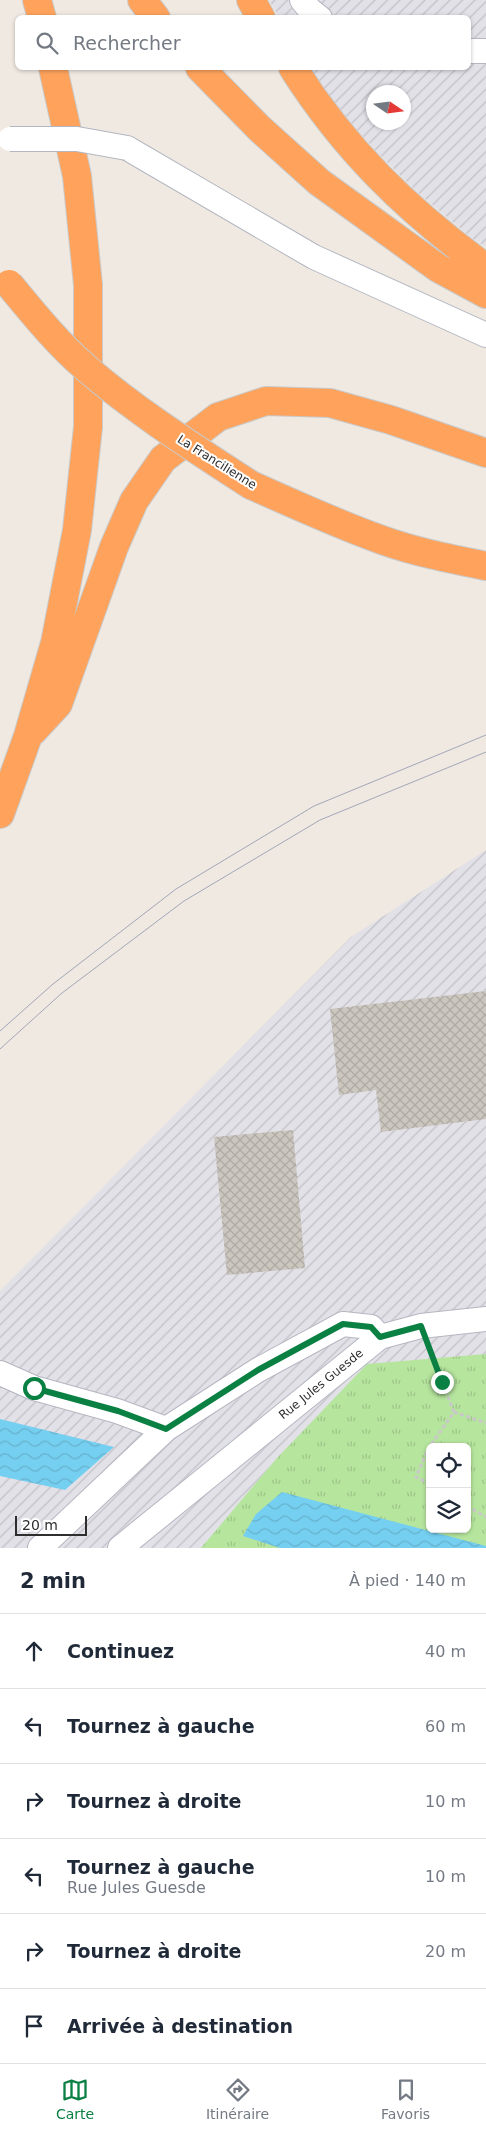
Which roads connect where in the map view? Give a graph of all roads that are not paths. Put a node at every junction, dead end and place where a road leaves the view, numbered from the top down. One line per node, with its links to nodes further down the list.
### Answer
1 (37, 0): 5 (highway)
2 (142, 0): 6 (highway)
3 (251, 0): 7 (highway)
4 (302, 0): 8 (street)
5 (41, 15)
6 (154, 15)
7 (259, 15)
8 (316, 15)
9 (471, 51): 10 (street)
10 (486, 51)
11 (53, 70): 21 (highway)
12 (202, 70): 17 (highway)
13 (294, 70): 15 (highway)
14 (10, 140): 18 (street, bridge)
15 (486, 268)
16 (4, 278): 20 (highway, La Francilienne, bridge)
17 (486, 294)
18 (486, 335)
19 (486, 453): 21 (highway)
20 (486, 566)
21 (28, 736): 22 (highway)
22 (0, 814)
23 (486, 1319): 24 (street, Rue Jules Guesde)
24 (380, 1337): 26 (street); 28 (street, Rue Jules Guesde)
25 (0, 1372): 26 (street)
26 (166, 1429): 27 (street)
27 (40, 1548)
28 (120, 1548)

